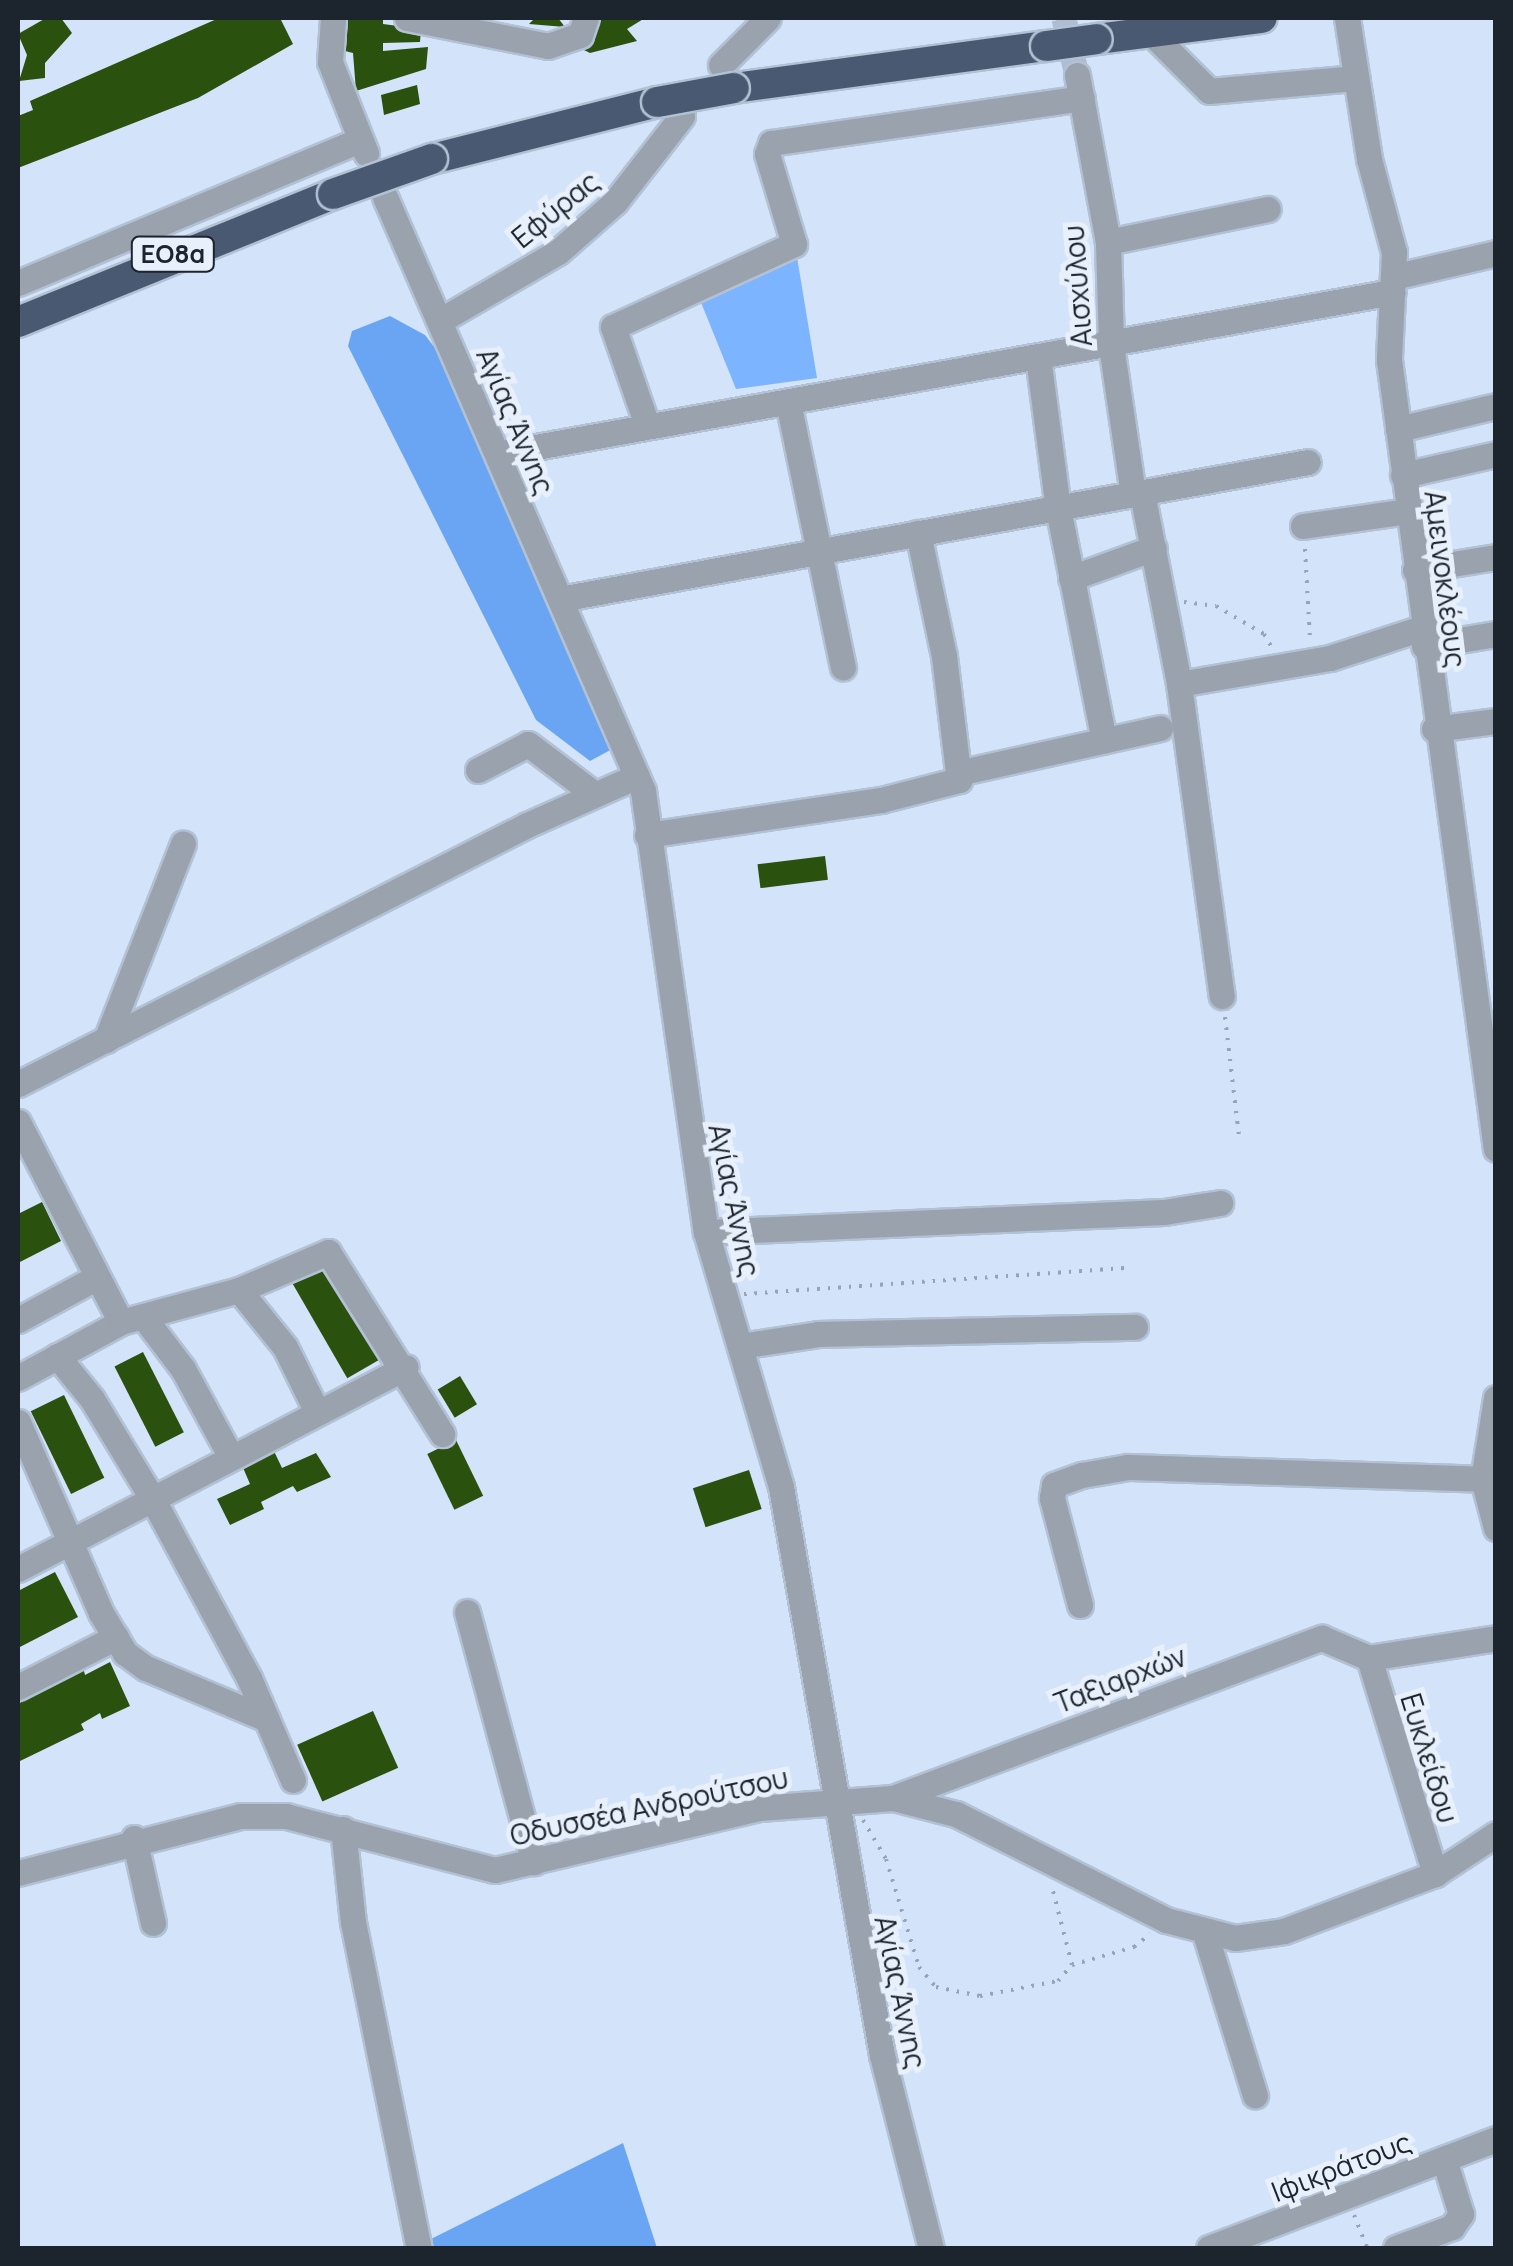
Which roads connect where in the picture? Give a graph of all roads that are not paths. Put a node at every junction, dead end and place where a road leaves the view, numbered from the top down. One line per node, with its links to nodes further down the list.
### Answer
1 (308, 18): 7 (street)
2 (408, 18): 3 (street)
3 (586, 18)
4 (768, 18): 9 (street)
5 (1262, 18): 8 (highway, ΕΟ8α)
6 (1347, 18): 10 (street, Αμεινοκλέους)
7 (330, 30): 16 (street)
8 (1150, 32): 9 (highway, ΕΟ8α, bridge); 10 (street)
9 (728, 76): 11 (highway, ΕΟ8α, bridge)
10 (1356, 78): 17 (street, Αμεινοκλέους)
11 (670, 109): 18 (street, Εφύρας); 19 (highway, ΕΟ8α, bridge)
12 (386, 197): 18 (street, Αγίας Άννης)
13 (1268, 209): 14 (street)
14 (1108, 242): 20 (street, Αισχύλου); 24 (street, Αισχύλου)
15 (1496, 254): 17 (street)
16 (18, 283)
17 (1392, 284): 20 (street); 25 (street, Αμεινοκλέους)
18 (441, 320): 26 (street, Αγίας Άννης)
19 (18, 322)
20 (1110, 345): 21 (street); 30 (street, Αισχύλου)
21 (1038, 357): 22 (street); 31 (street)
22 (788, 402): 24 (street); 36 (street)
23 (1496, 406): 25 (street)
24 (647, 425): 26 (street)
25 (1398, 428): 29 (street, Αμεινοκλέους)
26 (497, 454): 40 (street, Αγίας Άννης)
27 (1496, 454): 29 (street)
28 (1308, 462): 30 (street)
29 (1403, 475): 32 (street, Αμεινοκλέους)
30 (1138, 493): 31 (street); 35 (street, Αισχύλου)
31 (1058, 508): 34 (street); 39 (street)
32 (1407, 511): 33 (street); 38 (street, Αμεινοκλέους)
33 (1302, 526)
34 (918, 533): 36 (street); 50 (street)
35 (1154, 548): 39 (street); 44 (street, Αισχύλου)
36 (819, 551): 40 (street); 43 (street)
37 (1496, 557): 38 (street)
38 (1415, 570): 42 (street, Αμεινοκλέους)
39 (1070, 578): 48 (street)
40 (560, 599): 51 (street, Αγίας Άννης)
41 (1496, 634): 42 (street)
42 (1423, 637): 44 (street); 47 (street, Αμεινοκλέους)
43 (843, 667)
44 (1179, 684): 55 (street, Αισχύλου)
45 (1496, 721): 47 (street)
46 (1160, 728): 48 (street)
47 (1434, 729): 59 (street, Αμεινοκλέους)
48 (1104, 740): 50 (street)
49 (478, 770): 52 (street)
50 (962, 772): 53 (street)
51 (637, 776): 52 (street); 53 (street, Αγίας Άννης)
52 (594, 793): 56 (street)
53 (647, 835): 61 (street, Αγίας Άννης)
54 (183, 844): 56 (street)
55 (1222, 996)
56 (106, 1040): 57 (street)
57 (18, 1084)
58 (18, 1122): 62 (street)
59 (1496, 1149)
60 (1220, 1203): 61 (street)
61 (706, 1232): 67 (street, Αγίας Άννης)
62 (97, 1277): 64 (street); 65 (street)
63 (238, 1290): 65 (street); 69 (street); 72 (street)
64 (18, 1320)
65 (133, 1320): 68 (street); 75 (street)
66 (1135, 1328): 67 (street)
67 (740, 1346): 89 (street, Αγίας Άννης)
68 (57, 1356): 70 (street); 77 (street)
69 (406, 1367): 72 (street); 74 (street)
70 (18, 1378)
71 (1496, 1398): 76 (street)
72 (317, 1412): 75 (street)
73 (18, 1422): 79 (street)
74 (442, 1434)
75 (231, 1457): 77 (street)
76 (1487, 1473): 78 (street); 81 (street)
77 (152, 1498): 79 (street); 87 (street)
78 (1496, 1528)
79 (73, 1539): 80 (street); 83 (street)
80 (18, 1569)
81 (1080, 1606)
82 (466, 1612): 94 (street)
83 (116, 1637): 86 (street); 87 (street)
84 (1496, 1638): 85 (street)
85 (1369, 1658): 90 (street, Ταξιαρχών); 96 (street, Ευκλείδου)
86 (18, 1687)
87 (266, 1719): 88 (street)
88 (293, 1780)
89 (844, 1798): 90 (street, Οδυσσέα Ανδρούτσου); 94 (street, Οδυσσέα Ανδρούτσου); 103 (street, Αγίας Άννης)
90 (892, 1798): 98 (street, Οδυσσέα Ανδρούτσου)
91 (343, 1829): 93 (street, Οδυσσέα Ανδρούτσου); 94 (street, Οδυσσέα Ανδρούτσου); 102 (street)
92 (1496, 1834): 96 (street, Οδυσσέα Ανδρούτσου)
93 (134, 1838): 95 (street, Οδυσσέα Ανδρούτσου); 97 (street)
94 (534, 1862)
95 (18, 1873)
96 (1435, 1874): 98 (street, Οδυσσέα Ανδρούτσου)
97 (152, 1923)
98 (1205, 1933): 99 (street)
99 (1254, 2096)
100 (1496, 2140): 101 (street, Ιφικράτους)
101 (1444, 2159): 104 (street, Ιφικράτους); 105 (street)
102 (419, 2248)
103 (932, 2248)
104 (1211, 2248)
105 (1396, 2248)

